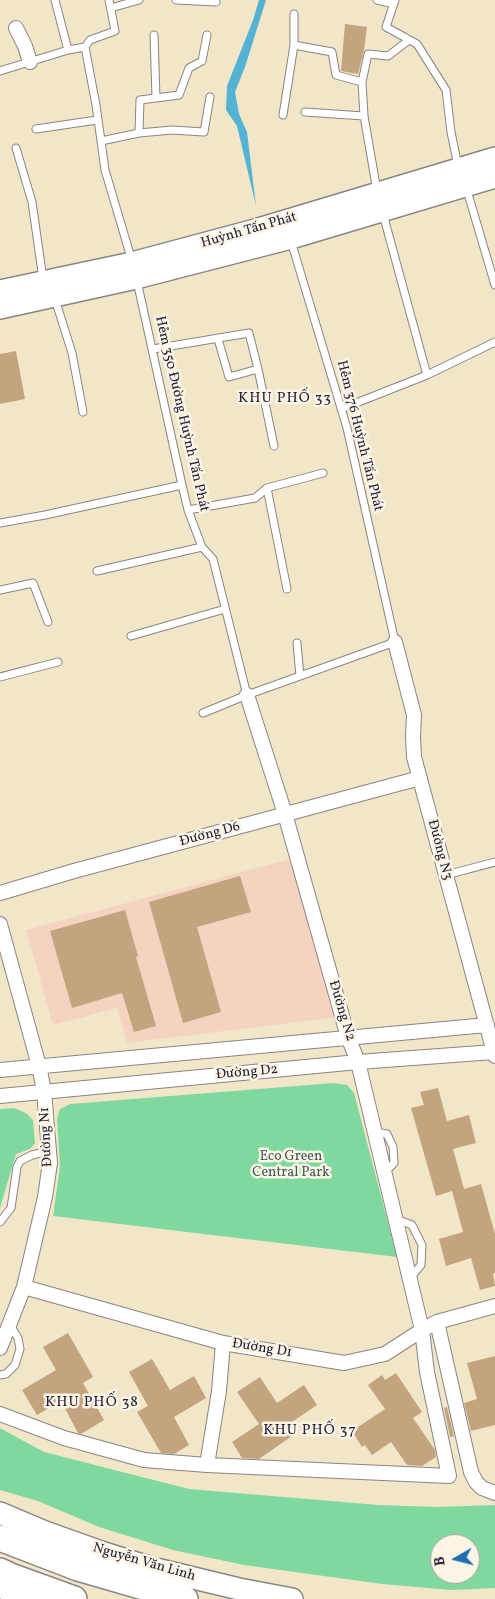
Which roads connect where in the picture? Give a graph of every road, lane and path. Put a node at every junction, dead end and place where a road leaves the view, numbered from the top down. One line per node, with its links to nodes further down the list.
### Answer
1 (55, 0): 16 (lane)
2 (109, 0): 8 (lane)
3 (139, 0): 8 (lane)
4 (176, 0): 6 (lane)
5 (377, 0): 7 (lane)
6 (216, 2)
7 (395, 2): 13 (lane)
8 (111, 8): 15 (lane)
9 (294, 14): 14 (lane)
10 (16, 28): 17 (street)
11 (154, 35): 21 (lane)
12 (206, 35): 21 (lane)
13 (408, 40): 19 (lane); 31 (lane)
14 (294, 44): 19 (lane); 23 (lane)
15 (85, 47): 16 (lane); 25 (lane, Hẻm 350 Đường Huỳnh Tấn Phát)
16 (68, 50): 17 (lane)
17 (30, 62): 18 (lane)
18 (0, 71)
19 (362, 82): 24 (lane)
20 (210, 97): 27 (lane)
21 (156, 98): 27 (lane)
22 (305, 112): 24 (lane)
23 (283, 115)
24 (364, 116): 33 (lane)
25 (97, 120): 26 (lane); 28 (lane, Hẻm 350 Đường Huỳnh Tấn Phát)
26 (36, 129)
27 (139, 133): 28 (lane)
28 (101, 140): 35 (lane, Hẻm 350 Đường Huỳnh Tấn Phát)
29 (16, 148): 37 (lane)
30 (495, 158): 31 (main road, Huỳnh Tấn Phát)
31 (462, 177): 32 (main road, Huỳnh Tấn Phát); 33 (main road, Huỳnh Tấn Phát); 36 (lane)
32 (495, 177)
33 (380, 202): 34 (main road, Huỳnh Tấn Phát); 35 (main road, Huỳnh Tấn Phát); 44 (lane)
34 (291, 238): 35 (main road, Huỳnh Tấn Phát); 45 (lane, Hẻm 376 Huỳnh Tấn Phát)
35 (134, 271): 37 (main road, Huỳnh Tấn Phát); 42 (lane, Hẻm 350 Đường Huỳnh Tấn Phát)
36 (495, 285)
37 (49, 289): 38 (main road, Huỳnh Tấn Phát); 39 (main road, Huỳnh Tấn Phát); 46 (lane)
38 (0, 291)
39 (0, 308)
40 (218, 339): 42 (lane); 43 (lane); 43 (lane)
41 (495, 342): 44 (lane)
42 (153, 349): 49 (lane, Hẻm 350 Đường Huỳnh Tấn Phát)
43 (258, 369): 47 (lane)
44 (427, 374): 45 (lane)
45 (341, 410): 60 (lane, Hẻm 376 Huỳnh Tấn Phát)
46 (83, 412)
47 (274, 446)
48 (323, 473): 50 (lane)
49 (182, 485): 51 (lane, Hẻm 350 Đường Huỳnh Tấn Phát); 52 (lane)
50 (267, 488): 51 (lane); 55 (lane)
51 (188, 510): 53 (lane, Hẻm 350 Đường Huỳnh Tấn Phát)
52 (0, 523)
53 (202, 547): 54 (lane); 57 (lane, Hẻm 350 Đường Huỳnh Tấn Phát)
54 (97, 571)
55 (287, 589)
56 (0, 590): 58 (lane)
57 (225, 609): 59 (lane); 65 (lane, Hẻm 350 Đường Huỳnh Tấn Phát)
58 (48, 622)
59 (131, 636)
60 (395, 642): 63 (lane); 67 (street, Đường N3)
61 (297, 643): 63 (lane)
62 (58, 662): 64 (lane)
63 (300, 676): 65 (lane)
64 (0, 677)
65 (247, 695): 66 (lane); 68 (street, Đường N2)
66 (203, 713)
67 (420, 778): 68 (street, Đường D6); 70 (street, Đường N3)
68 (285, 814): 71 (street, Đường D6); 74 (street, Đường N2)
69 (495, 862): 70 (lane)
70 (446, 875): 73 (street, Đường N3)
71 (0, 893)
72 (0, 927): 77 (street, Đường N1)
73 (486, 1025): 74 (street, Đường D2); 75 (street, Đường N3)
74 (348, 1037): 76 (street, Đường N2); 77 (street, Đường D2)
75 (494, 1047): 76 (street, Đường D2)
76 (358, 1062): 79 (street, Đường D2); 82 (street, Đường N2)
77 (39, 1066): 78 (street, Đường D2); 79 (street, Đường N1)
78 (0, 1070)
79 (44, 1092): 80 (street, Đường D2); 81 (street, Đường N1)
80 (0, 1096)
81 (49, 1151): 83 (lane); 85 (street, Đường N1)
82 (396, 1218): 84 (street, Đường N2); 84 (lane)
83 (0, 1222)
84 (410, 1278): 89 (street, Đường N2)
85 (24, 1287): 88 (street, Đường N1); 90 (street, Đường D1)
86 (495, 1306): 87 (street, Đường D1)
87 (437, 1322): 89 (street, Đường D1); 92 (street)
88 (9, 1324): 91 (street, Đường N1); 94 (lane)
89 (422, 1330): 90 (street, Đường D1); 93 (street, Đường N2)
90 (223, 1343): 98 (street)
91 (0, 1348)
92 (447, 1368): 93 (street); 96 (street)
93 (427, 1372): 97 (street, Đường N2)
94 (0, 1375)
95 (0, 1414): 98 (street)
96 (465, 1446): 97 (street); 99 (street)
97 (444, 1451): 98 (street, Đường N2)
98 (208, 1465)
99 (495, 1493)
100 (0, 1513): 107 (main road, Nguyễn Văn Linh)
101 (0, 1538): 106 (highway, Nguyễn Văn Linh)
102 (0, 1570): 105 (highway)
103 (0, 1587): 104 (main road)
104 (32, 1599)
105 (74, 1599)
106 (185, 1599)
107 (292, 1599)

